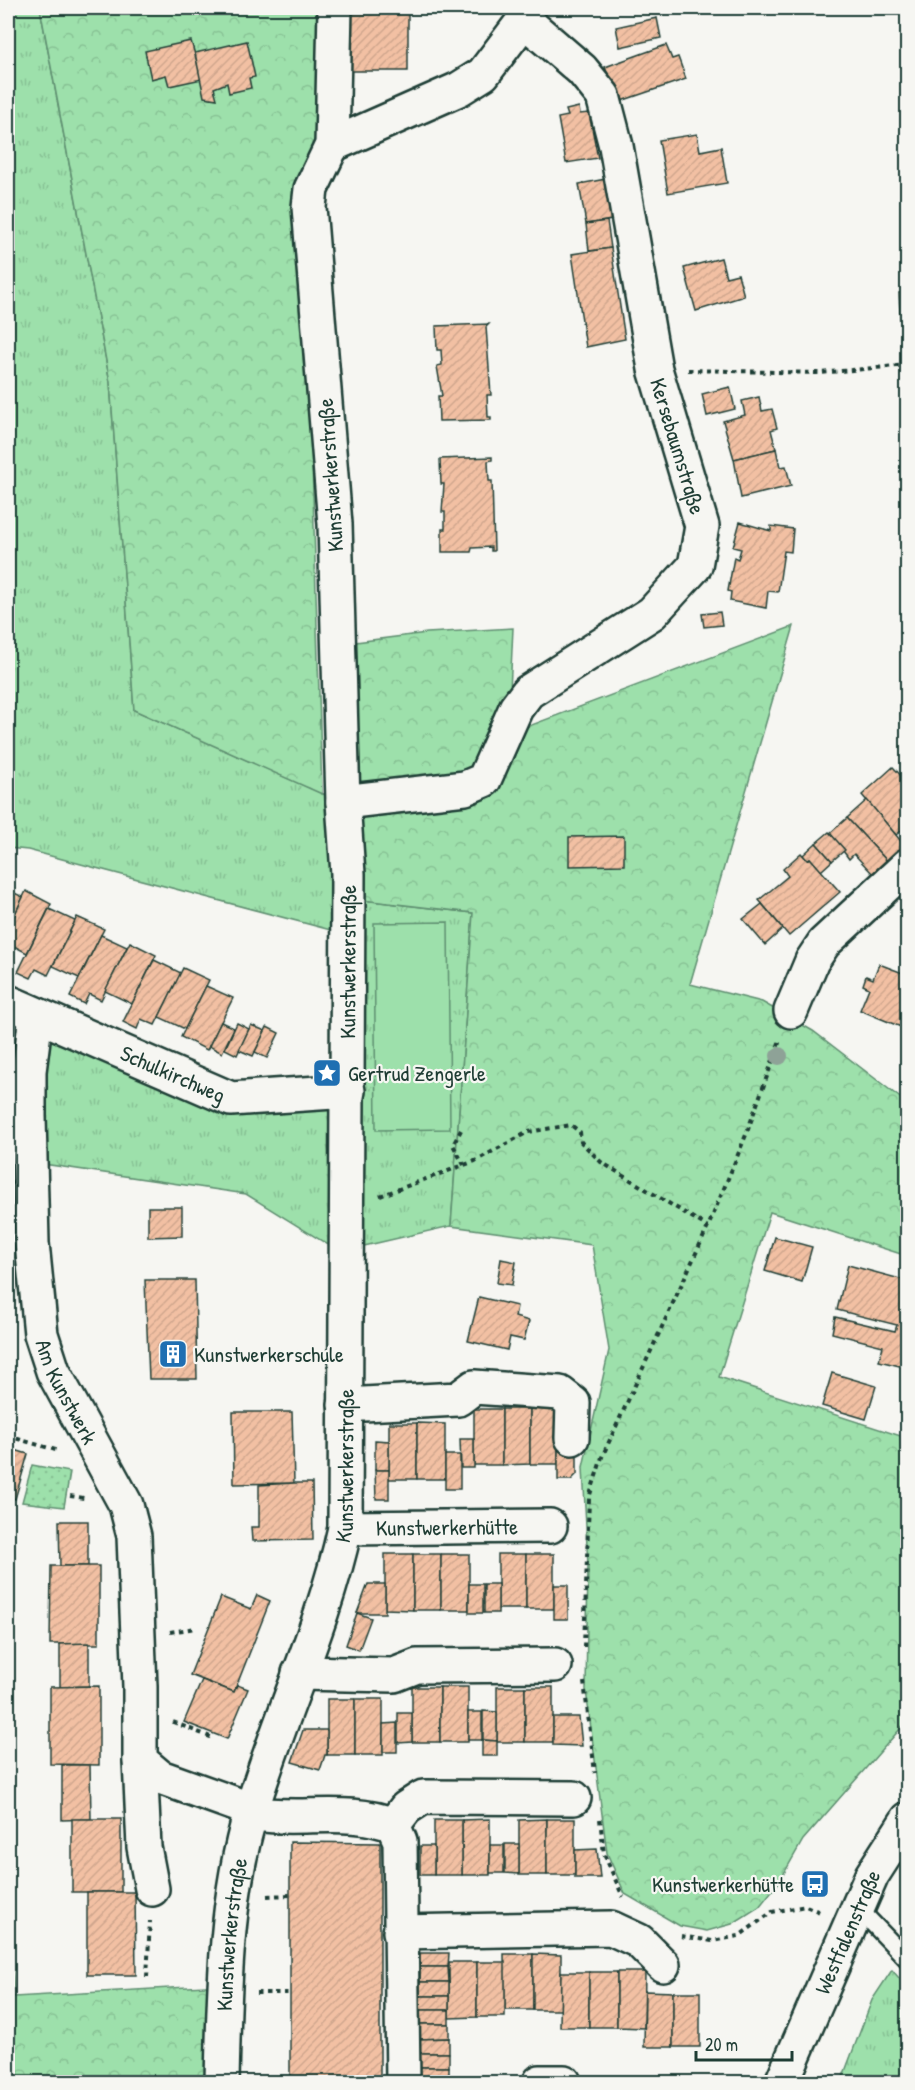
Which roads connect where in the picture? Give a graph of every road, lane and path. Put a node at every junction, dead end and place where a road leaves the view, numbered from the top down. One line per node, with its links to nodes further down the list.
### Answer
1 (335, 8): 3 (street, Kunstwerkerstraße)
2 (523, 14): 3 (street, Kersebaumstraße); 6 (street, Kersebaumstraße)
3 (332, 145): 6 (street, Kunstwerkerstraße)
4 (908, 365): 5 (path)
5 (701, 370)
6 (343, 802): 11 (street, Kunstwerkerstraße)
7 (908, 866): 9 (street)
8 (8, 1002): 10 (street, Schulkirchweg)
9 (791, 1011): 15 (path)
10 (36, 1016): 11 (street, Schulkirchweg); 24 (street, Am Kunstwerk)
11 (348, 1091): 14 (street, Kunstwerkerstraße)
12 (461, 1130): 13 (path)
13 (464, 1165): 14 (path); 15 (path)
14 (348, 1207): 16 (street, Kunstwerkerstraße)
15 (708, 1227): 20 (path)
16 (345, 1405): 17 (street); 19 (street, Kunstwerkerstraße)
17 (572, 1438)
18 (550, 1526): 19 (street, Kunstwerkerhütte)
19 (345, 1528): 21 (street, Kunstwerkerstraße)
20 (574, 1665): 21 (street); 25 (path)
21 (299, 1672): 26 (street, Kunstwerkerstraße)
22 (195, 1730): 23 (path)
23 (213, 1738)
24 (140, 1760): 26 (street); 29 (street, Am Kunstwerk)
25 (590, 1794): 28 (street); 32 (path)
26 (251, 1812): 28 (street); 42 (street, Kunstwerkerstraße)
27 (908, 1819): 34 (street, Westfalenstraße)
28 (393, 1825): 35 (street)
29 (152, 1889): 39 (path)
30 (265, 1896): 31 (path)
31 (290, 1896)
32 (630, 1903)
33 (806, 1906): 36 (path)
34 (857, 1907): 37 (lane); 46 (street, Westfalenstraße)
35 (400, 1932): 38 (street); 43 (street)
36 (671, 1933)
37 (908, 1960)
38 (663, 1965)
39 (147, 1977)
40 (266, 1992): 41 (path)
41 (291, 1993)
42 (222, 2082)
43 (403, 2082)
44 (540, 2082): 45 (street)
45 (564, 2082)
46 (782, 2082)

